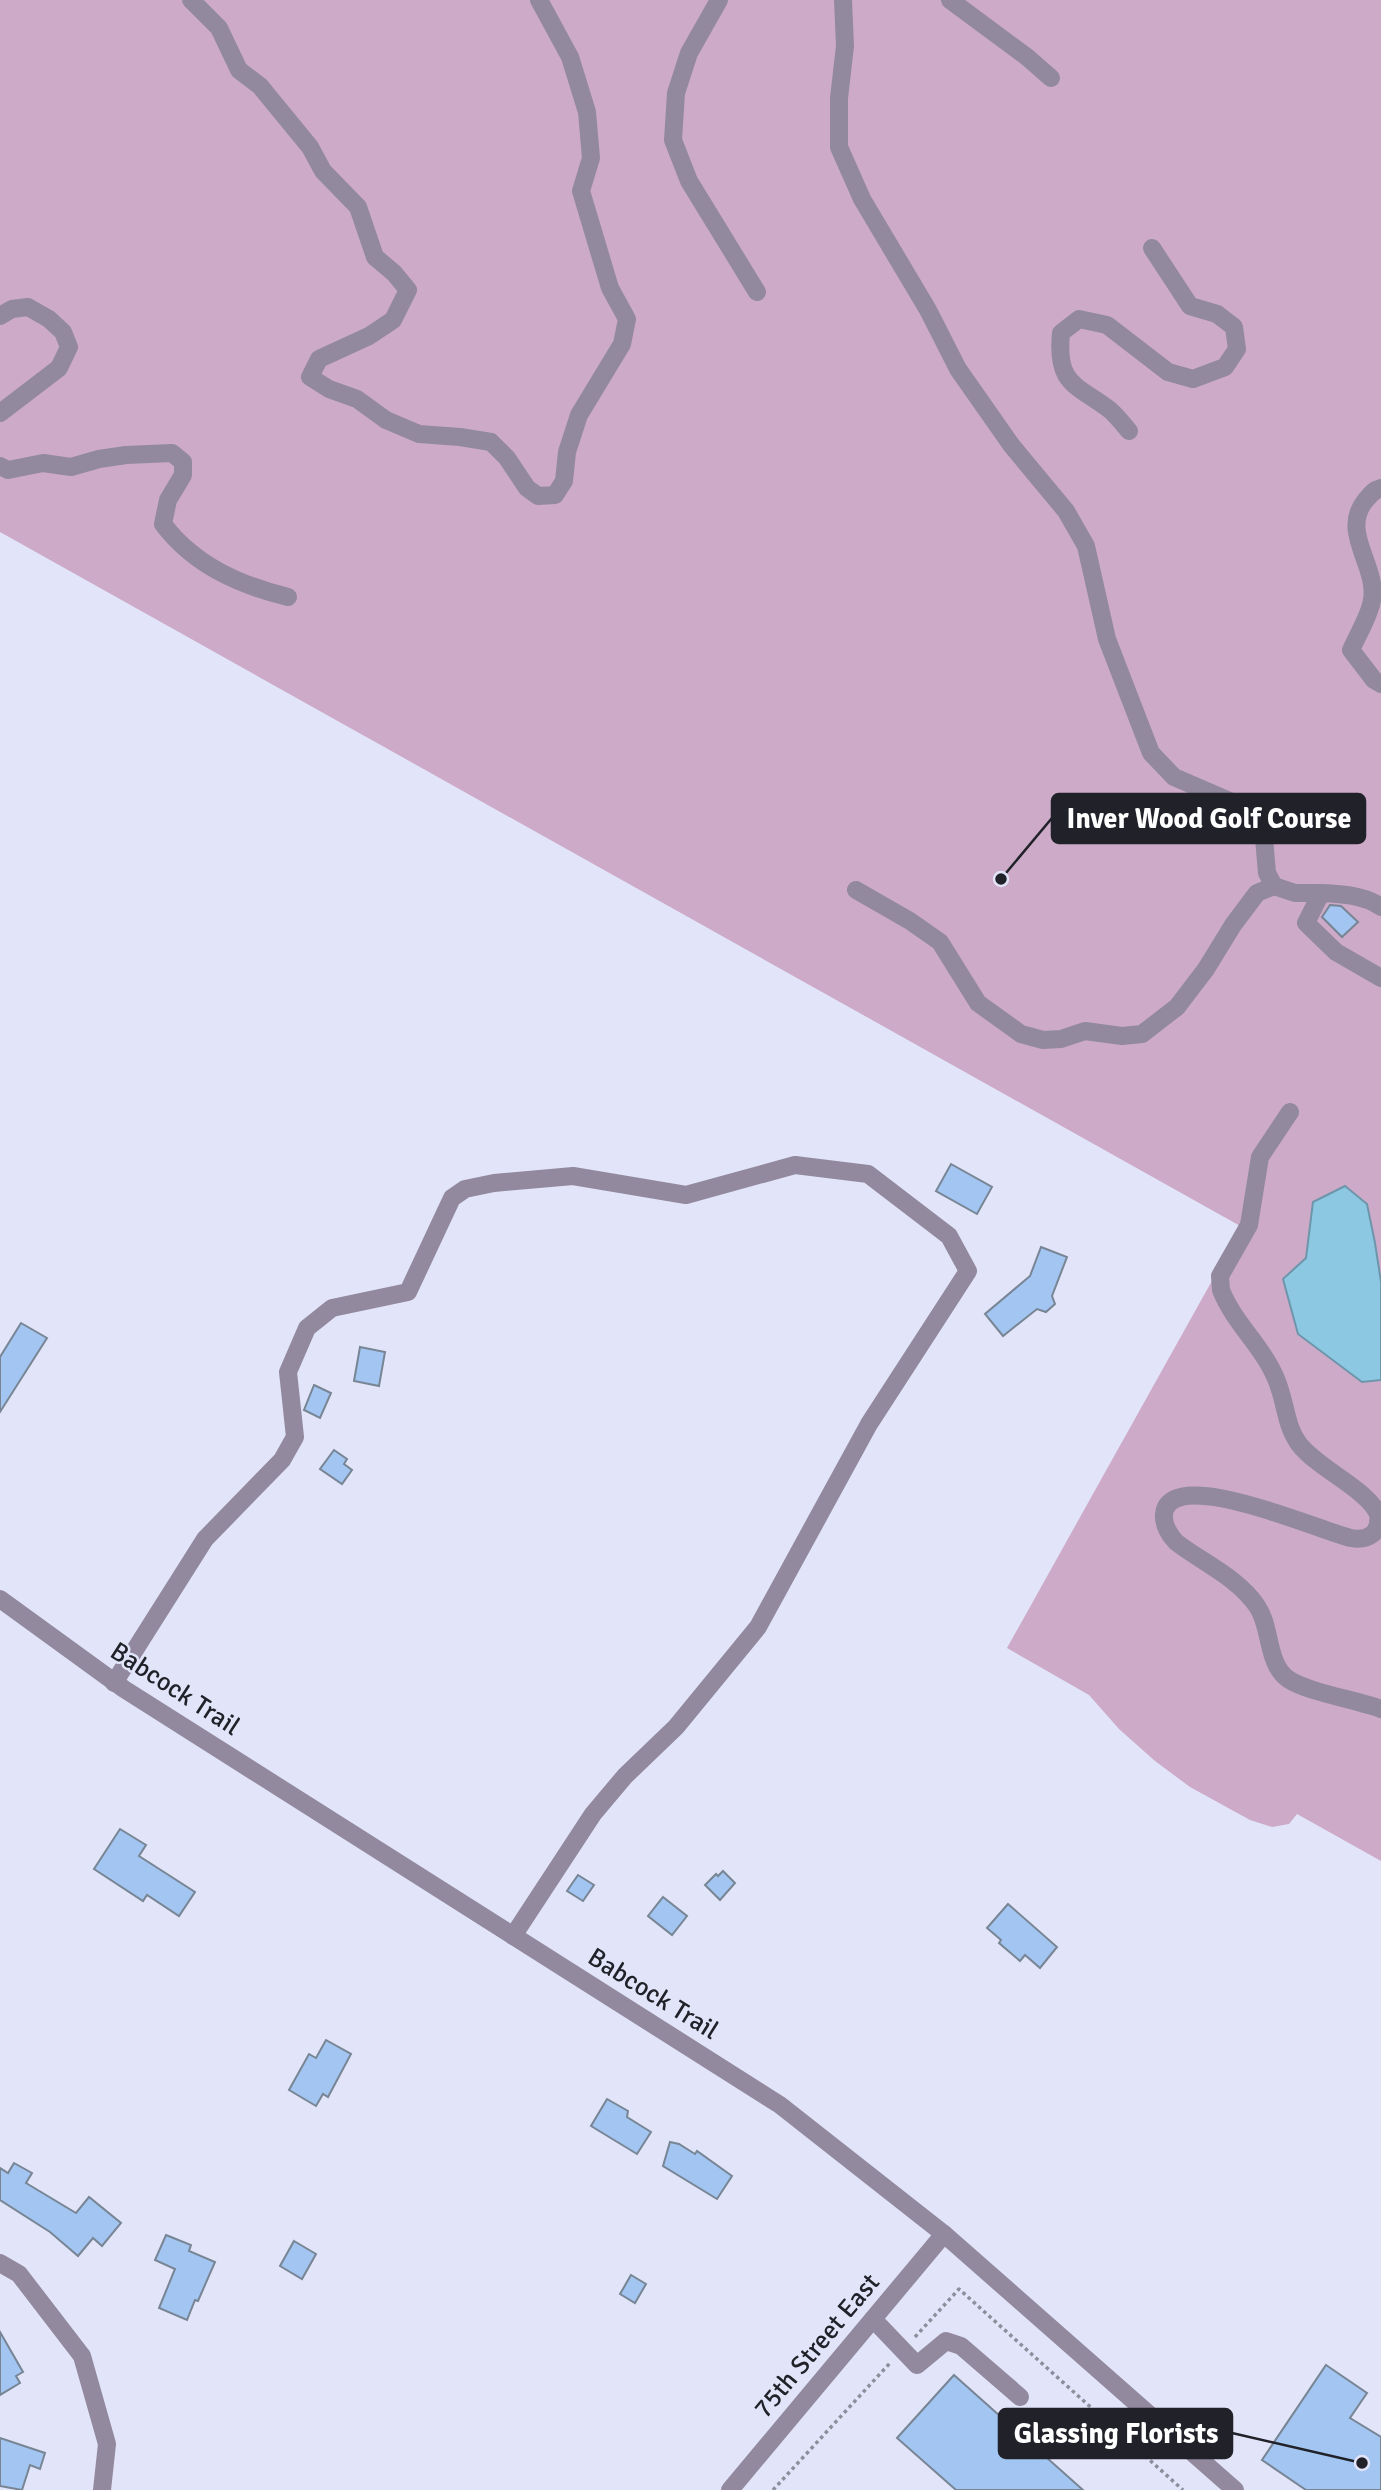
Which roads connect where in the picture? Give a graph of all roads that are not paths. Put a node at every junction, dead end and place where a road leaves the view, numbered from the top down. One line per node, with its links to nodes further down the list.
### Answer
1 (191, 0): 2 (street)
2 (539, 0)
3 (719, 0): 8 (street)
4 (843, 0): 16 (street)
5 (950, 0): 6 (street)
6 (1051, 78)
7 (1152, 248): 11 (street)
8 (757, 292)
9 (0, 316): 10 (street)
10 (0, 413)
11 (1129, 431)
12 (0, 466): 14 (street)
13 (1381, 488): 15 (street)
14 (288, 597)
15 (1381, 684)
16 (1274, 886): 17 (street); 18 (street)
17 (856, 890)
18 (1321, 893): 19 (street); 20 (street)
19 (1381, 907)
20 (1381, 978)
21 (1290, 1112): 24 (street)
22 (0, 1600): 23 (street, Babcock Trail)
23 (114, 1683): 25 (street, Babcock Trail); 25 (street)
24 (1381, 1709)
25 (513, 1936): 26 (street, Babcock Trail)
26 (944, 2234): 28 (street, 75th Street East); 32 (street, Babcock Trail)
27 (0, 2263): 30 (street)
28 (873, 2319): 29 (street); 31 (street, 75th Street East)
29 (1020, 2397)
30 (102, 2490)
31 (730, 2490)
32 (1235, 2490)

